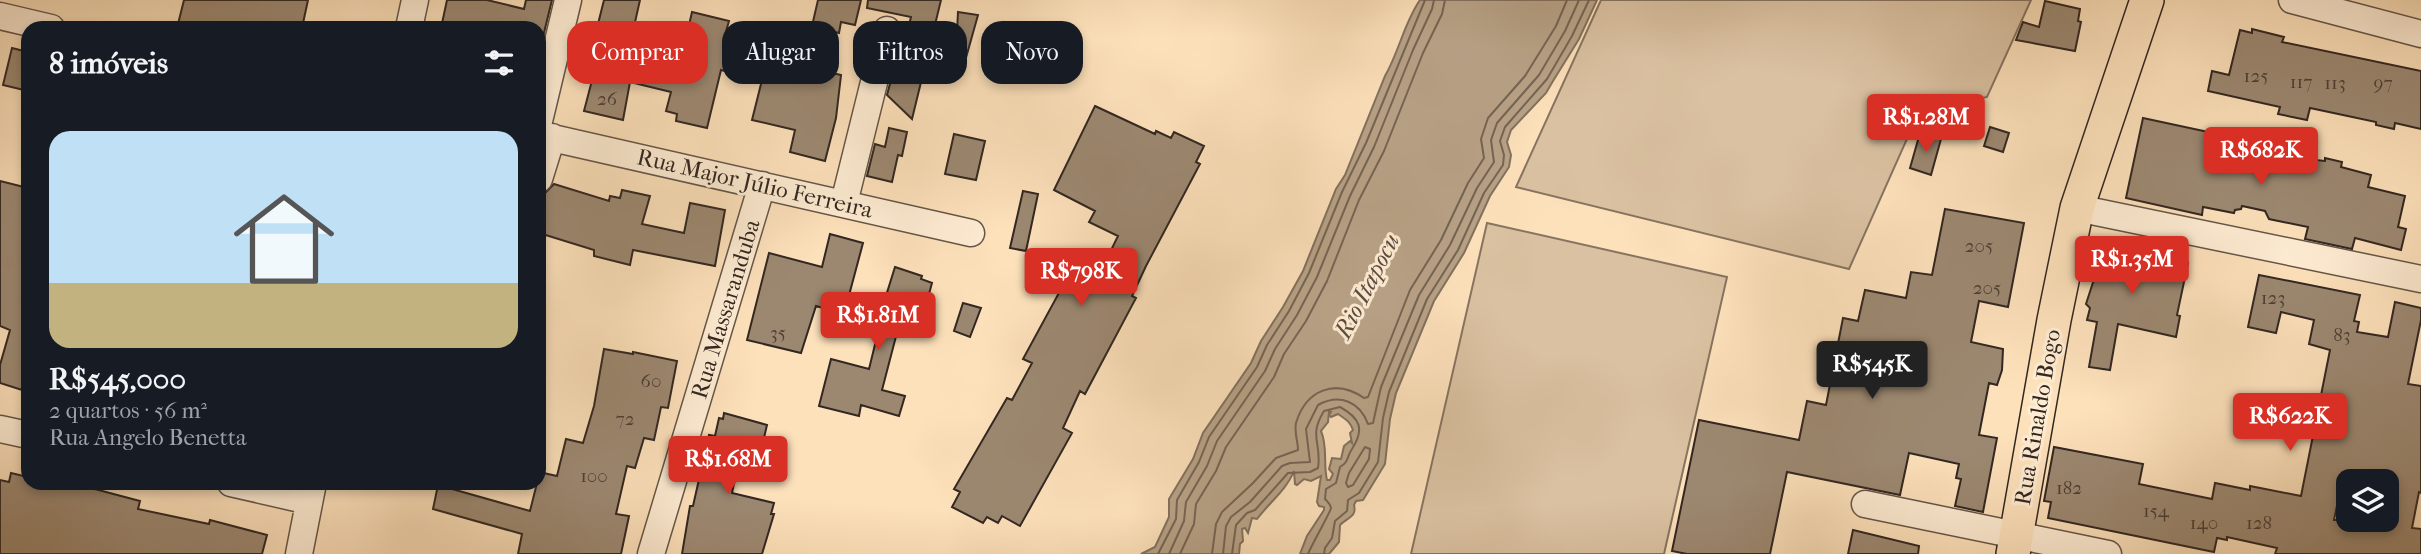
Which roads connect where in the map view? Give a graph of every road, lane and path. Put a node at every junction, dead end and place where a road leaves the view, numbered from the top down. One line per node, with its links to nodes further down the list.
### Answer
1 (415, 0): 7 (street)
2 (568, 0): 10 (street)
3 (2147, 0): 14 (main road, Rua Rinaldo Bogo)
4 (2292, 0): 8 (street)
5 (0, 16): 6 (street)
6 (21, 21)
7 (410, 21)
8 (2421, 34)
9 (874, 84): 13 (street)
10 (546, 115)
11 (546, 132): 12 (street, Rua Major Júlio Ferreira)
12 (762, 185): 13 (street, Rua Major Júlio Ferreira); 24 (street, Rua Massaranduba)
13 (844, 204): 15 (street, Rua Major Júlio Ferreira)
14 (2077, 208): 16 (street); 22 (main road, Rua Rinaldo Bogo)
15 (971, 233)
16 (2421, 279)
17 (0, 429): 18 (street)
18 (21, 434)
19 (293, 490): 20 (street)
20 (311, 492): 23 (street)
21 (1865, 504): 22 (street)
22 (2014, 545): 25 (street)
23 (299, 554)
24 (652, 554)
25 (2108, 554)

